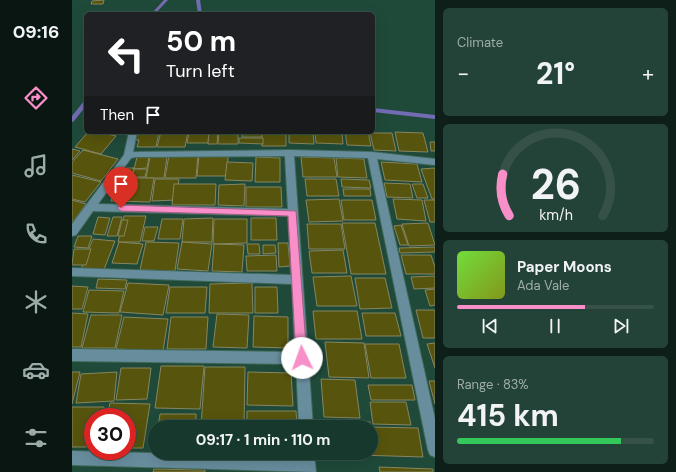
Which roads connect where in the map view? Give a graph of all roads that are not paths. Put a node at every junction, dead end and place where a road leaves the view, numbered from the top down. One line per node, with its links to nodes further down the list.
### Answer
1 (133, 134): 4 (street)
2 (289, 153): 3 (street); 4 (street); 7 (street)
3 (372, 155): 5 (street); 14 (street)
4 (128, 156): 6 (street)
5 (435, 162)
6 (90, 207): 7 (street); 8 (street)
7 (293, 213): 10 (street)
8 (72, 232)
9 (72, 272): 10 (street)
10 (297, 280): 12 (street)
11 (72, 355): 12 (street)
12 (302, 358): 13 (street)
13 (306, 420)
14 (435, 450)
15 (72, 458): 16 (street)
16 (308, 463)

